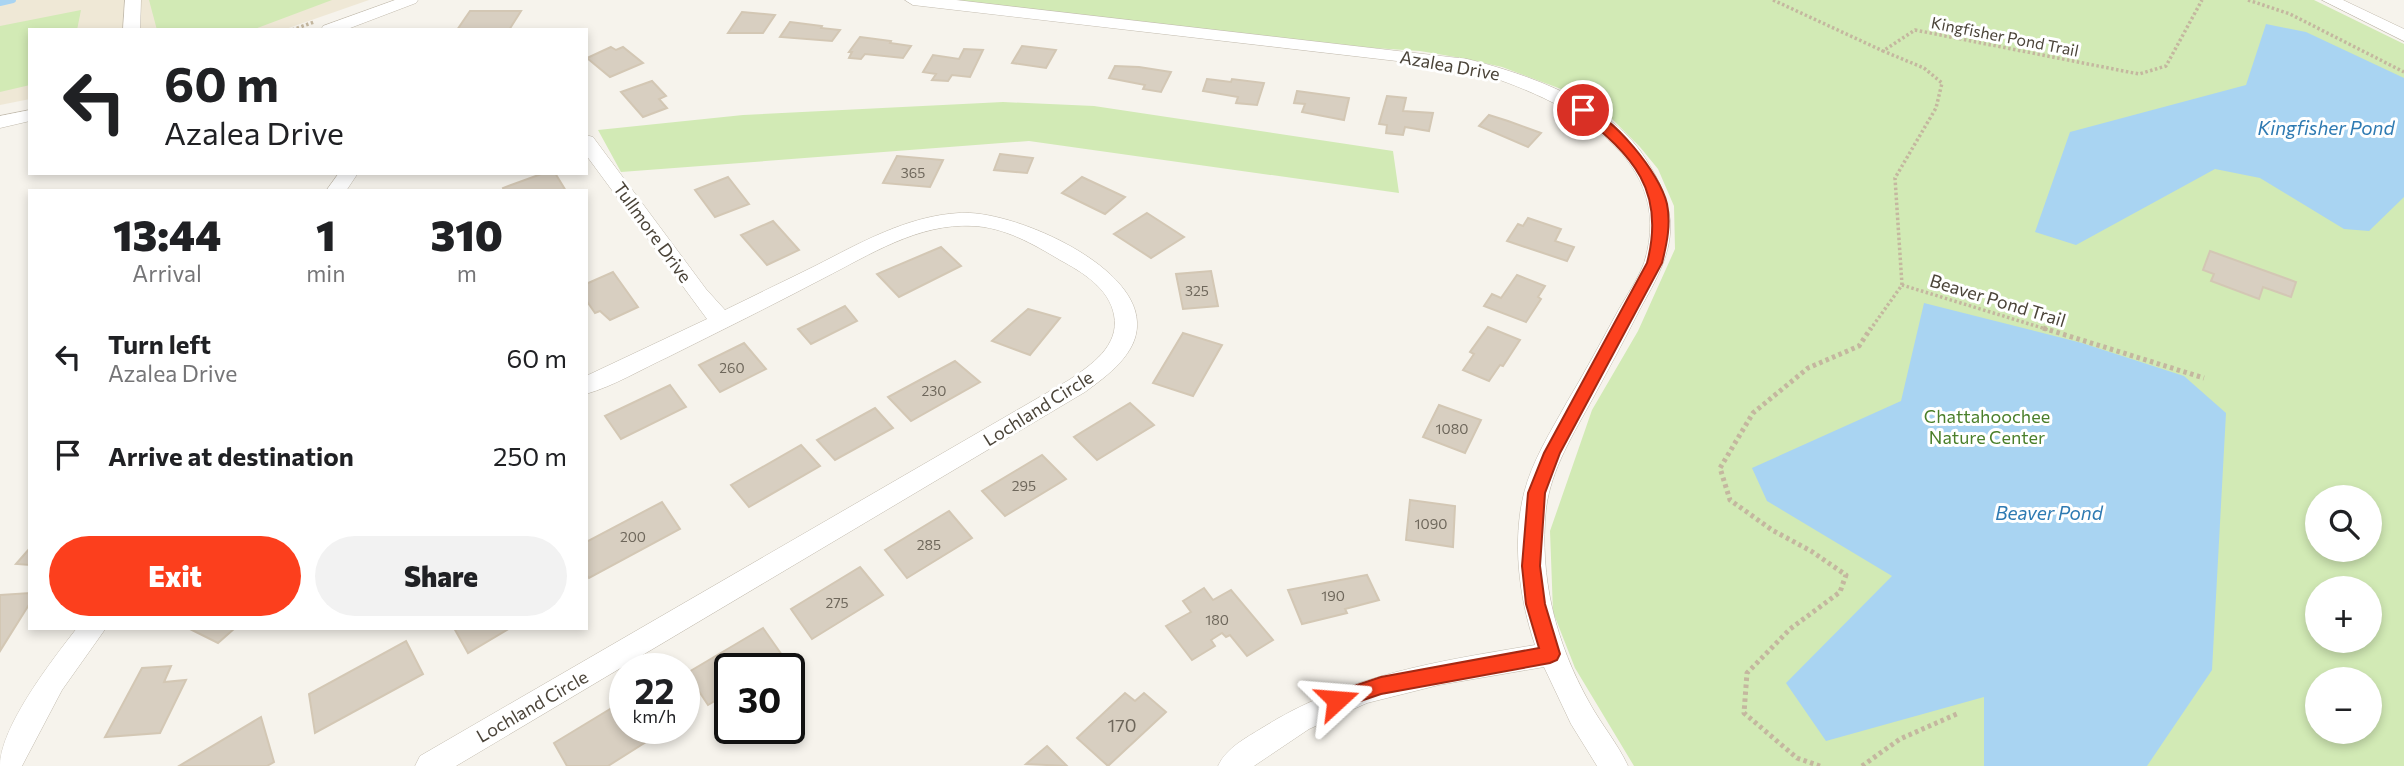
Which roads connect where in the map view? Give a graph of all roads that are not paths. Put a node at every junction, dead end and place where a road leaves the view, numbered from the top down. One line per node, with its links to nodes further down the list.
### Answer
1 (133, 0): 5 (street)
2 (410, 0): 6 (street)
3 (913, 0): 14 (street, Azalea Drive)
4 (2330, 0): 7 (street)
5 (131, 28)
6 (334, 28)
7 (2404, 36)
8 (28, 115): 9 (street)
9 (0, 122)
10 (588, 144): 11 (street, Tullmore Drive)
11 (721, 320): 12 (street, Lochland Circle); 16 (street, Lochland Circle)
12 (588, 385)
13 (91, 630): 15 (street)
14 (1550, 654): 17 (street); 18 (street, Azalea Drive)
15 (7, 766)
16 (430, 766)
17 (1233, 766)
18 (1613, 766)

